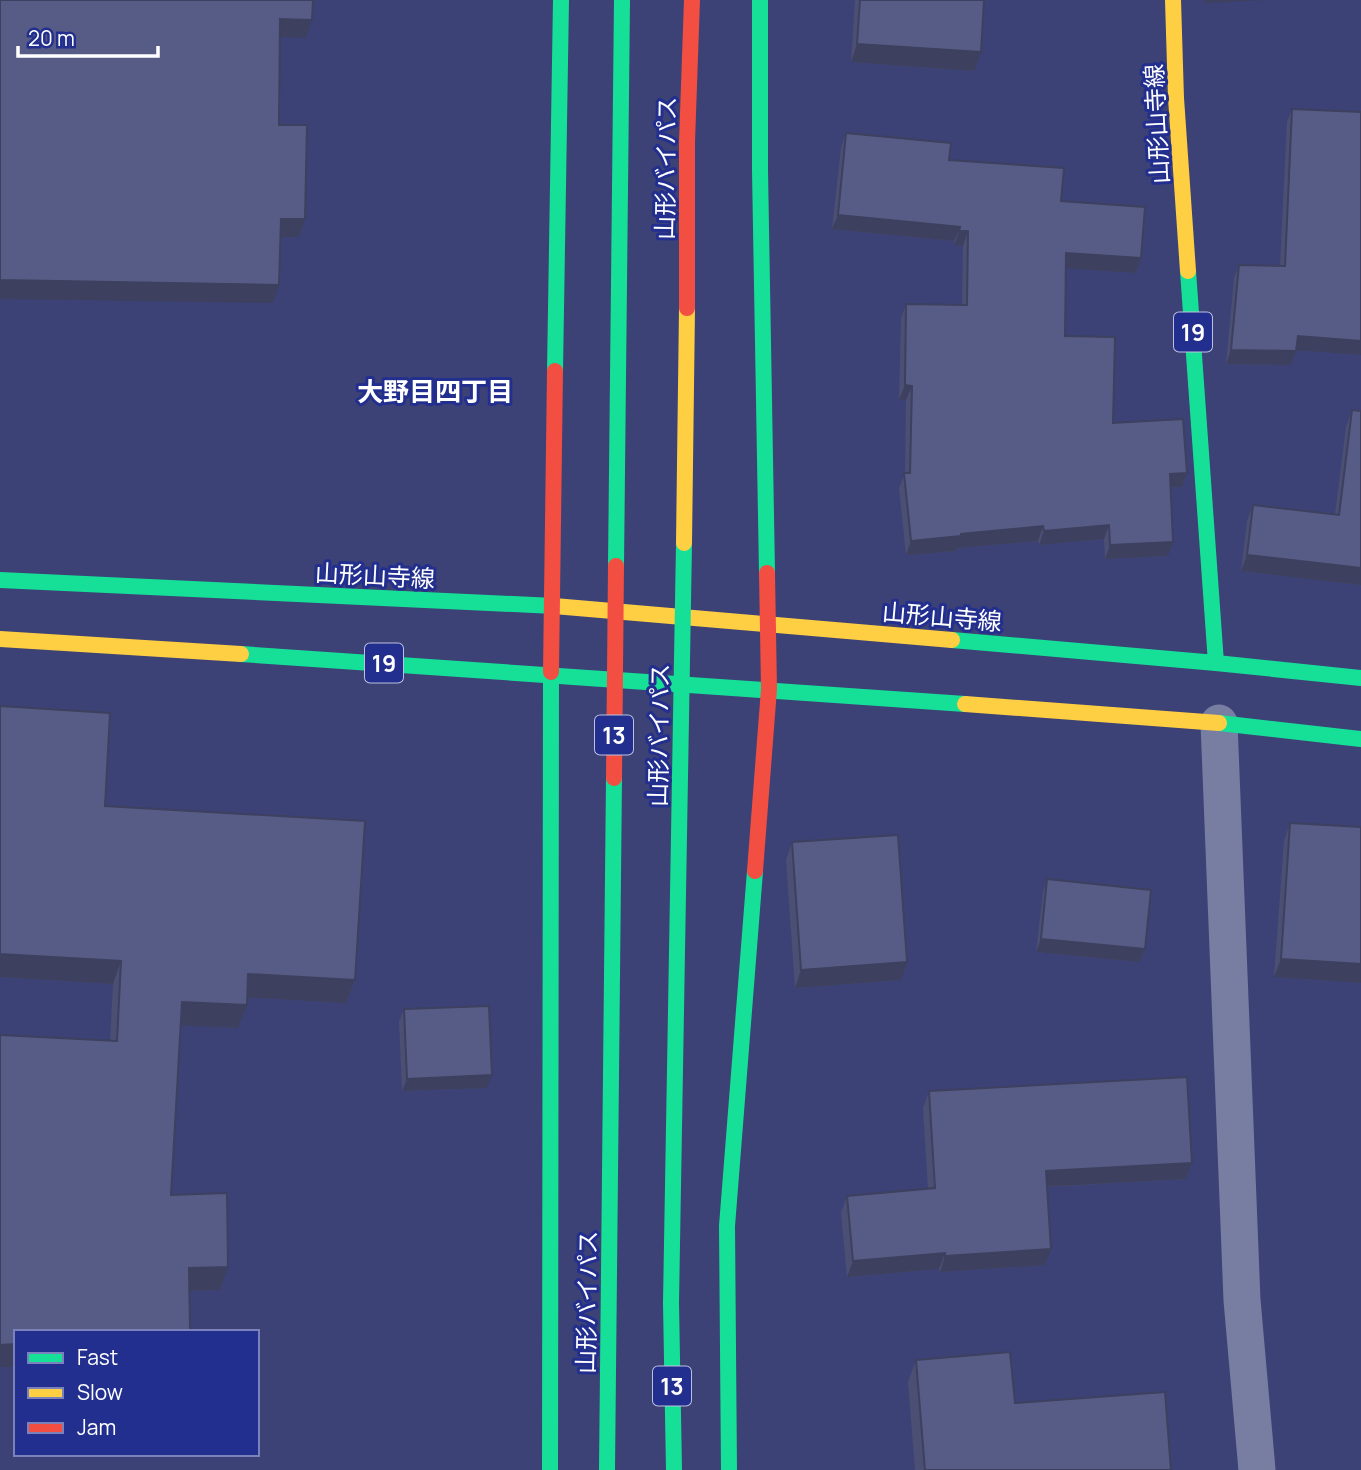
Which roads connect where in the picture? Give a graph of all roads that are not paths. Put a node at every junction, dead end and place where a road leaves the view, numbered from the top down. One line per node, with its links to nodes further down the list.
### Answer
1 (561, 0): 7 (main road)
2 (622, 0): 17 (main road, 山形バイパス / 13, bridge)
3 (692, 0): 18 (main road, 山形バイパス / 13, bridge)
4 (760, 0): 8 (main road)
5 (1173, 0): 10 (main road, 山形山寺線 / 19)
6 (0, 580): 7 (main road, 山形山寺線)
7 (552, 606): 8 (main road, 山形山寺線); 11 (main road)
8 (768, 624): 10 (main road, 山形山寺線); 13 (main road)
9 (0, 639): 11 (main road, 19)
10 (1216, 663): 12 (main road)
11 (551, 674): 13 (main road, 19); 16 (main road)
12 (1361, 678)
13 (769, 689): 14 (main road, 19); 19 (main road)
14 (1219, 723): 15 (main road); 20 (street)
15 (1361, 740)
16 (551, 1470)
17 (607, 1470)
18 (674, 1470)
19 (729, 1470)
20 (1257, 1470)

